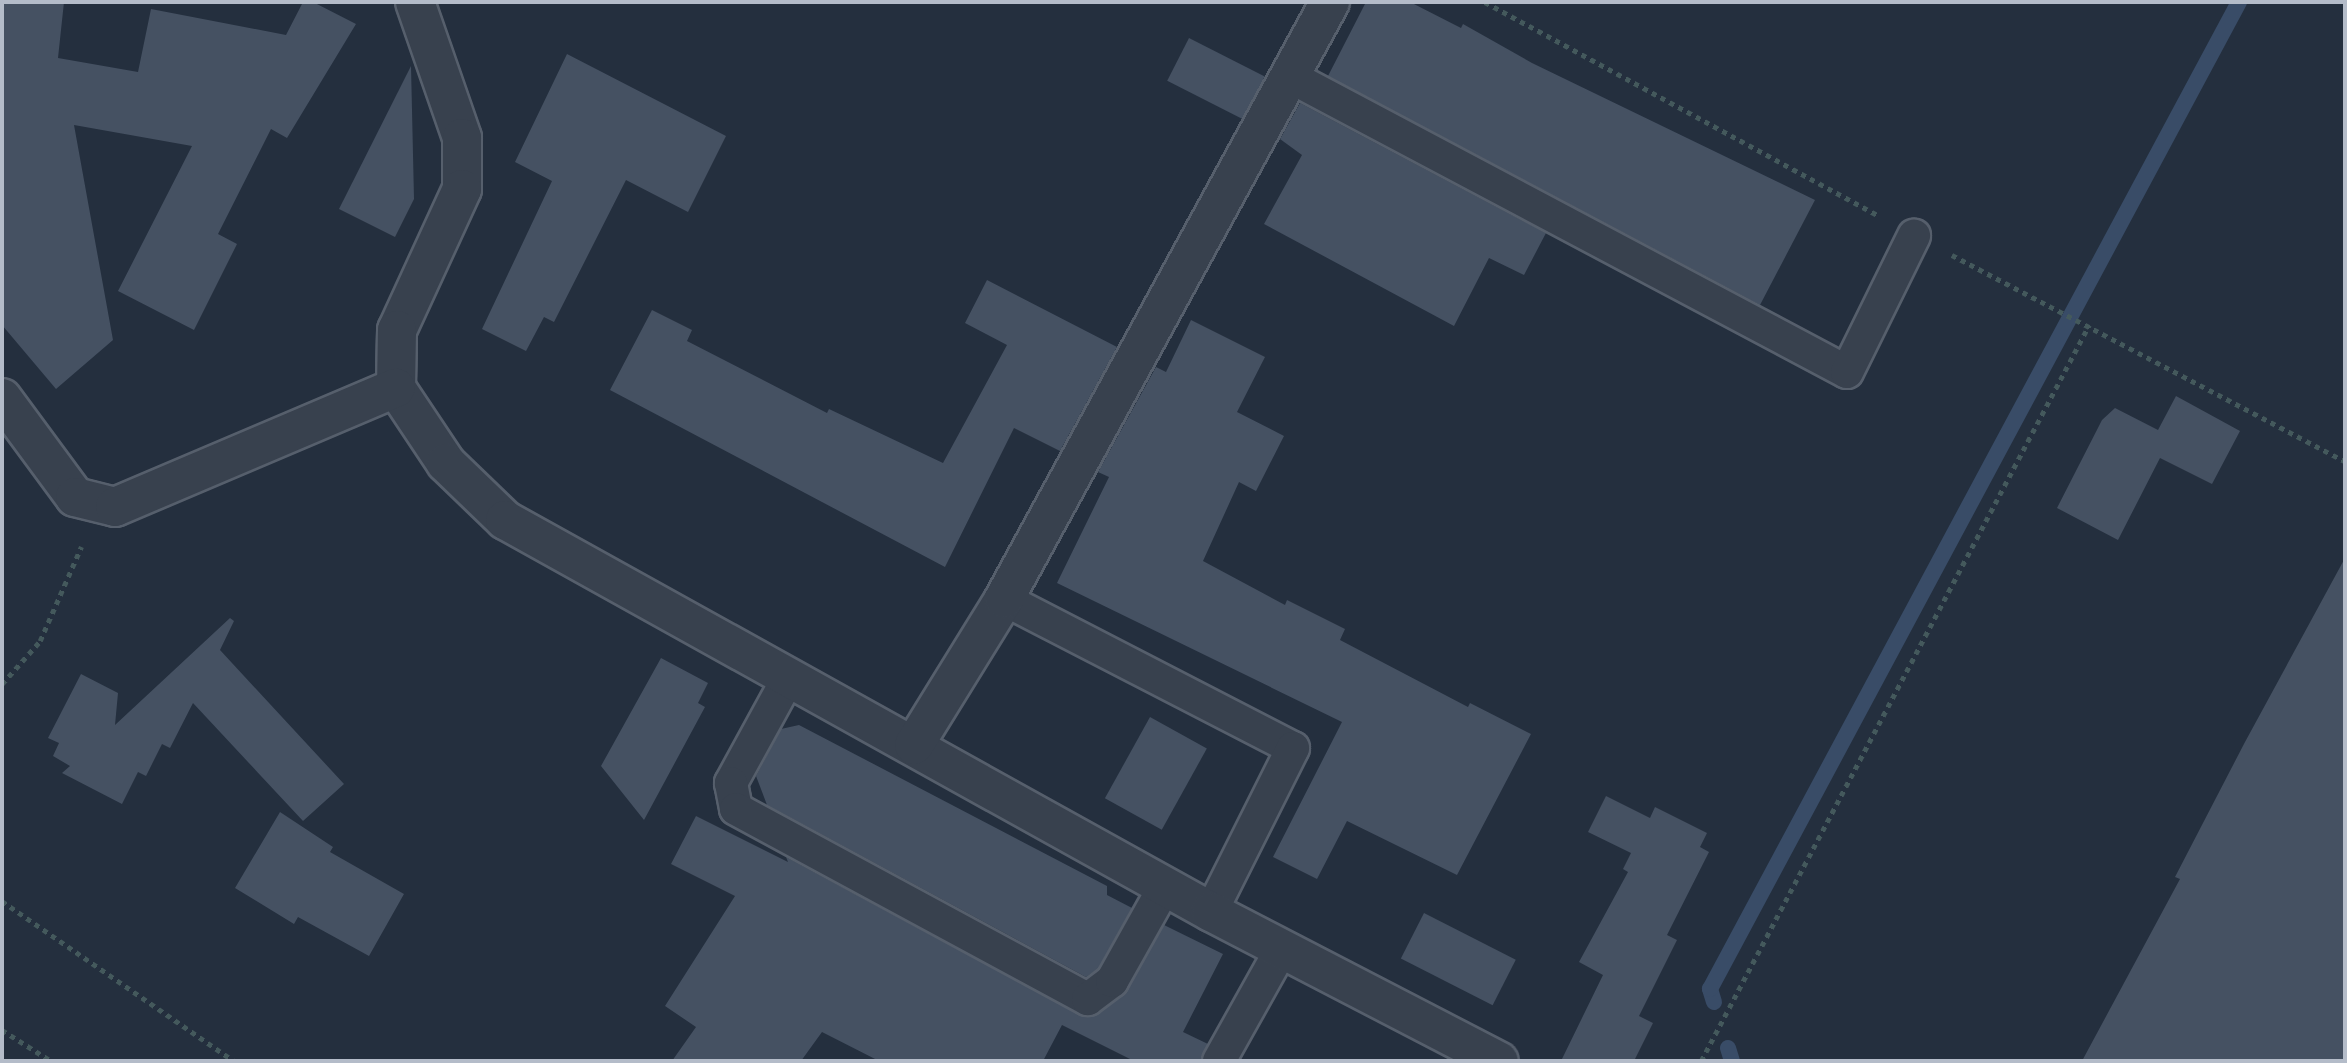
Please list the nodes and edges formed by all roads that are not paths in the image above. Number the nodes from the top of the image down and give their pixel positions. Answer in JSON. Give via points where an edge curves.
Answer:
{"nodes":[{"id":1,"x":415,"y":2,"type":"edge"},
{"id":2,"x":1330,"y":2,"type":"edge"},
{"id":3,"x":1291,"y":77,"type":"junction"},
{"id":4,"x":1914,"y":236,"type":"dead end"},
{"id":5,"x":396,"y":388,"type":"junction"},
{"id":6,"x":2,"y":398,"type":"edge"},
{"id":7,"x":1004,"y":599,"type":"junction"},
{"id":8,"x":789,"y":677,"type":"junction"},
{"id":9,"x":914,"y":745,"type":"junction"},
{"id":10,"x":1165,"y":886,"type":"junction"},
{"id":11,"x":1211,"y":912,"type":"junction"},
{"id":12,"x":1281,"y":950,"type":"junction"},
{"id":13,"x":1219,"y":1061,"type":"edge"},
{"id":14,"x":1499,"y":1061,"type":"edge"}],
"edges":[{"from":1,"to":5,"type":"street","via":[[462,138],[462,189],[397,330]]},
{"from":2,"to":3,"type":"street"},
{"from":3,"to":4,"type":"lane","via":[[1847,372]]},
{"from":3,"to":7,"type":"street"},
{"from":5,"to":6,"type":"street","via":[[115,507],[75,497]]},
{"from":5,"to":8,"type":"street","via":[[446,463],[505,520]]},
{"from":7,"to":9,"type":"street"},
{"from":7,"to":11,"type":"lane","via":[[1293,748]]},
{"from":8,"to":9,"type":"street"},
{"from":8,"to":10,"type":"lane","via":[[731,783],[736,809],[1088,999],[1112,981]]},
{"from":9,"to":10,"type":"street"},
{"from":10,"to":11,"type":"street"},
{"from":11,"to":12,"type":"street"},
{"from":12,"to":13,"type":"lane"},
{"from":12,"to":14,"type":"street"}]}
